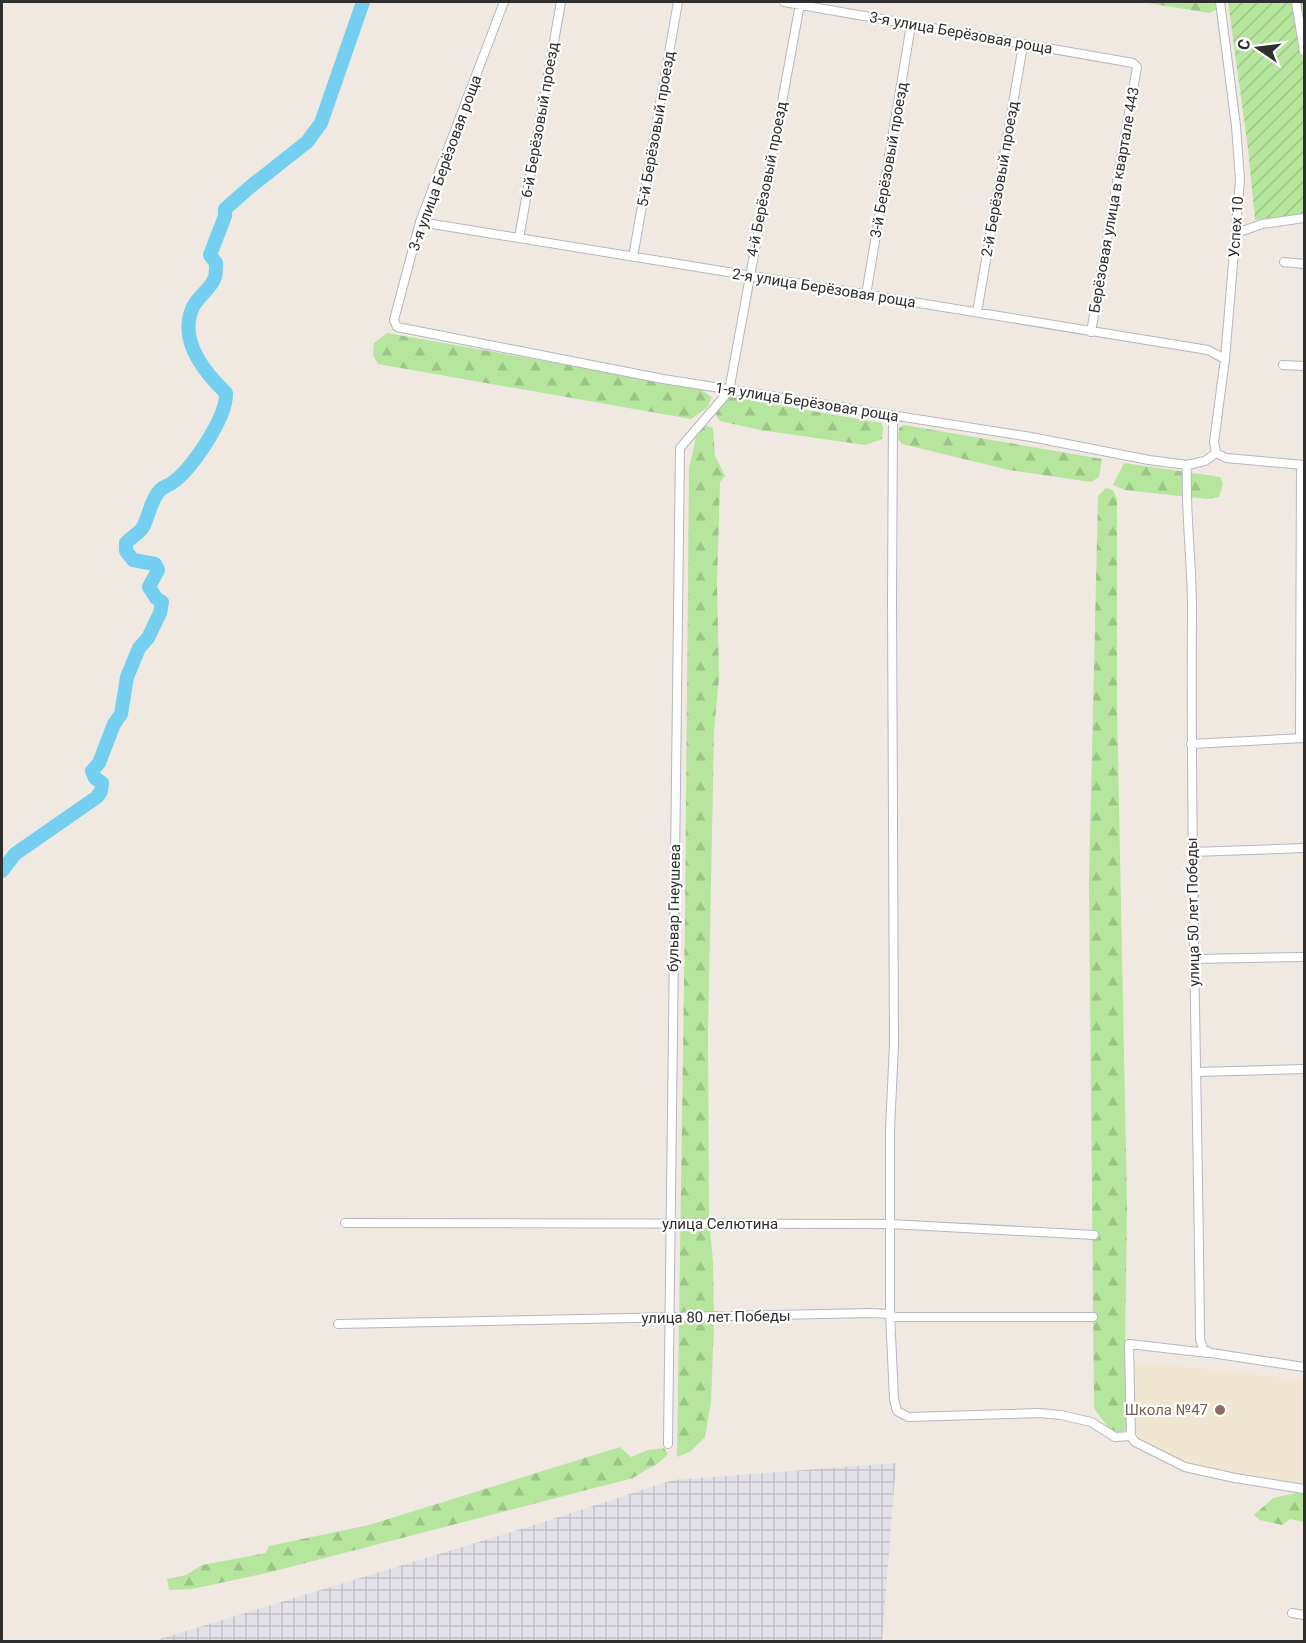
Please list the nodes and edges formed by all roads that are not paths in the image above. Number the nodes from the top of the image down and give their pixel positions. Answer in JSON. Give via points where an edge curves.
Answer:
{"nodes":[{"id":1,"x":504,"y":2,"type":"edge"},
{"id":2,"x":561,"y":2,"type":"edge"},
{"id":3,"x":678,"y":2,"type":"edge"},
{"id":4,"x":784,"y":2,"type":"edge"},
{"id":5,"x":1220,"y":2,"type":"edge"},
{"id":6,"x":1296,"y":2,"type":"edge"},
{"id":7,"x":800,"y":4,"type":"junction"},
{"id":8,"x":911,"y":25,"type":"junction"},
{"id":9,"x":1023,"y":45,"type":"junction"},
{"id":10,"x":1305,"y":51,"type":"edge"},
{"id":11,"x":1137,"y":67,"type":"joint"},
{"id":12,"x":1305,"y":218,"type":"edge"},
{"id":13,"x":420,"y":222,"type":"junction"},
{"id":14,"x":1237,"y":233,"type":"junction"},
{"id":15,"x":519,"y":238,"type":"junction"},
{"id":16,"x":633,"y":257,"type":"junction"},
{"id":17,"x":1284,"y":262,"type":"dead end"},
{"id":18,"x":1305,"y":264,"type":"edge"},
{"id":19,"x":749,"y":275,"type":"junction"},
{"id":20,"x":866,"y":295,"type":"junction"},
{"id":21,"x":977,"y":312,"type":"junction"},
{"id":22,"x":397,"y":327,"type":"joint"},
{"id":23,"x":1091,"y":332,"type":"junction"},
{"id":24,"x":1225,"y":359,"type":"junction"},
{"id":25,"x":1283,"y":365,"type":"dead end"},
{"id":26,"x":1305,"y":366,"type":"edge"},
{"id":27,"x":729,"y":390,"type":"junction"},
{"id":28,"x":893,"y":415,"type":"junction"},
{"id":29,"x":1216,"y":453,"type":"junction"},
{"id":30,"x":1188,"y":465,"type":"junction"},
{"id":31,"x":1303,"y":465,"type":"edge"},
{"id":32,"x":1302,"y":614,"type":"edge"},
{"id":33,"x":1302,"y":738,"type":"edge"},
{"id":34,"x":1191,"y":744,"type":"junction"},
{"id":35,"x":1305,"y":848,"type":"edge"},
{"id":36,"x":1192,"y":852,"type":"junction"},
{"id":37,"x":1305,"y":957,"type":"edge"},
{"id":38,"x":1194,"y":959,"type":"junction"},
{"id":39,"x":1305,"y":1069,"type":"edge"},
{"id":40,"x":1196,"y":1072,"type":"junction"},
{"id":41,"x":345,"y":1223,"type":"dead end"},
{"id":42,"x":670,"y":1224,"type":"junction"},
{"id":43,"x":891,"y":1224,"type":"junction"},
{"id":44,"x":1094,"y":1234,"type":"dead end"},
{"id":45,"x":890,"y":1314,"type":"junction"},
{"id":46,"x":669,"y":1317,"type":"junction"},
{"id":47,"x":1093,"y":1317,"type":"dead end"},
{"id":48,"x":338,"y":1324,"type":"dead end"},
{"id":49,"x":1211,"y":1353,"type":"junction"},
{"id":50,"x":1305,"y":1367,"type":"edge"},
{"id":51,"x":1131,"y":1437,"type":"junction"},
{"id":52,"x":668,"y":1444,"type":"dead end"},
{"id":53,"x":1305,"y":1489,"type":"edge"},
{"id":54,"x":1292,"y":1613,"type":"dead end"},
{"id":55,"x":1305,"y":1615,"type":"edge"}],
"edges":[{"from":1,"to":13,"type":"street","name":"3-я улица Берёзовая роща"},
{"from":2,"to":15,"type":"street","name":"6-й Берёзовый проезд"},
{"from":3,"to":16,"type":"street","name":"5-й Берёзовый проезд"},
{"from":4,"to":7,"type":"street","name":"3-я улица Берёзовая роща"},
{"from":5,"to":14,"type":"street","name":"Успех 10","via":[[1240,180]]},
{"from":6,"to":10,"type":"street"},
{"from":7,"to":8,"type":"street","name":"3-я улица Берёзовая роща"},
{"from":7,"to":19,"type":"street","name":"4-й Берёзовый проезд"},
{"from":8,"to":9,"type":"street","name":"3-я улица Берёзовая роща"},
{"from":8,"to":20,"type":"street","name":"3-й Берёзовый проезд"},
{"from":9,"to":11,"type":"street","name":"3-я улица Берёзовая роща","via":[[1133,63]]},
{"from":9,"to":21,"type":"street","name":"2-й Берёзовый проезд"},
{"from":11,"to":23,"type":"street","name":"Берёзовая улица в квартале 443"},
{"from":12,"to":14,"type":"street","via":[[1262,224]]},
{"from":13,"to":15,"type":"street","name":"2-я улица Берёзовая роща"},
{"from":13,"to":22,"type":"street","name":"3-я улица Берёзовая роща","via":[[394,321]]},
{"from":14,"to":24,"type":"street","name":"Успех 10"},
{"from":15,"to":16,"type":"street","name":"2-я улица Берёзовая роща"},
{"from":16,"to":19,"type":"street","name":"2-я улица Берёзовая роща"},
{"from":17,"to":18,"type":"street"},
{"from":19,"to":20,"type":"street","name":"2-я улица Берёзовая роща"},
{"from":19,"to":27,"type":"street","name":"4-й Берёзовый проезд"},
{"from":20,"to":21,"type":"street","name":"2-я улица Берёзовая роща"},
{"from":21,"to":23,"type":"street","name":"2-я улица Берёзовая роща"},
{"from":22,"to":27,"type":"street","name":"1-я улица Берёзовая роща"},
{"from":23,"to":24,"type":"street","name":"2-я улица Берёзовая роща","via":[[1208,350]]},
{"from":24,"to":29,"type":"street","name":"Успех 10","via":[[1214,442]]},
{"from":25,"to":26,"type":"street"},
{"from":27,"to":28,"type":"street","name":"1-я улица Берёзовая роща"},
{"from":27,"to":42,"type":"street","name":"бульвар Гнеушева","via":[[680,448]]},
{"from":28,"to":30,"type":"street","name":"1-я улица Берёзовая роща"},
{"from":28,"to":43,"type":"street"},
{"from":29,"to":30,"type":"street","via":[[1205,461]]},
{"from":29,"to":31,"type":"street","via":[[1226,458]]},
{"from":30,"to":34,"type":"street","name":"улица 50 лет Победы"},
{"from":31,"to":32,"type":"street"},
{"from":32,"to":33,"type":"street"},
{"from":33,"to":34,"type":"street"},
{"from":34,"to":36,"type":"street","name":"улица 50 лет Победы"},
{"from":35,"to":36,"type":"street"},
{"from":36,"to":38,"type":"street","name":"улица 50 лет Победы"},
{"from":37,"to":38,"type":"street"},
{"from":38,"to":40,"type":"street","name":"улица 50 лет Победы"},
{"from":39,"to":40,"type":"street"},
{"from":40,"to":49,"type":"street","name":"улица 50 лет Победы","via":[[1200,1340],[1203,1349]]},
{"from":41,"to":42,"type":"street","name":"улица Селютина"},
{"from":42,"to":43,"type":"street","name":"улица Селютина"},
{"from":42,"to":46,"type":"street","name":"бульвар Гнеушева"},
{"from":43,"to":44,"type":"street","name":"улица Селютина"},
{"from":43,"to":45,"type":"street"},
{"from":45,"to":46,"type":"street","name":"улица 80 лет Победы"},
{"from":45,"to":47,"type":"street","name":"улица 80 лет Победы"},
{"from":45,"to":51,"type":"street","via":[[894,1399],[901,1415],[1061,1415],[1091,1422],[1115,1437]]},
{"from":46,"to":48,"type":"street","name":"улица 80 лет Победы"},
{"from":46,"to":52,"type":"street","name":"бульвар Гнеушева"},
{"from":49,"to":50,"type":"street"},
{"from":49,"to":51,"type":"street","via":[[1130,1344]]},
{"from":51,"to":53,"type":"street","via":[[1185,1467]]},
{"from":54,"to":55,"type":"street"}]}
